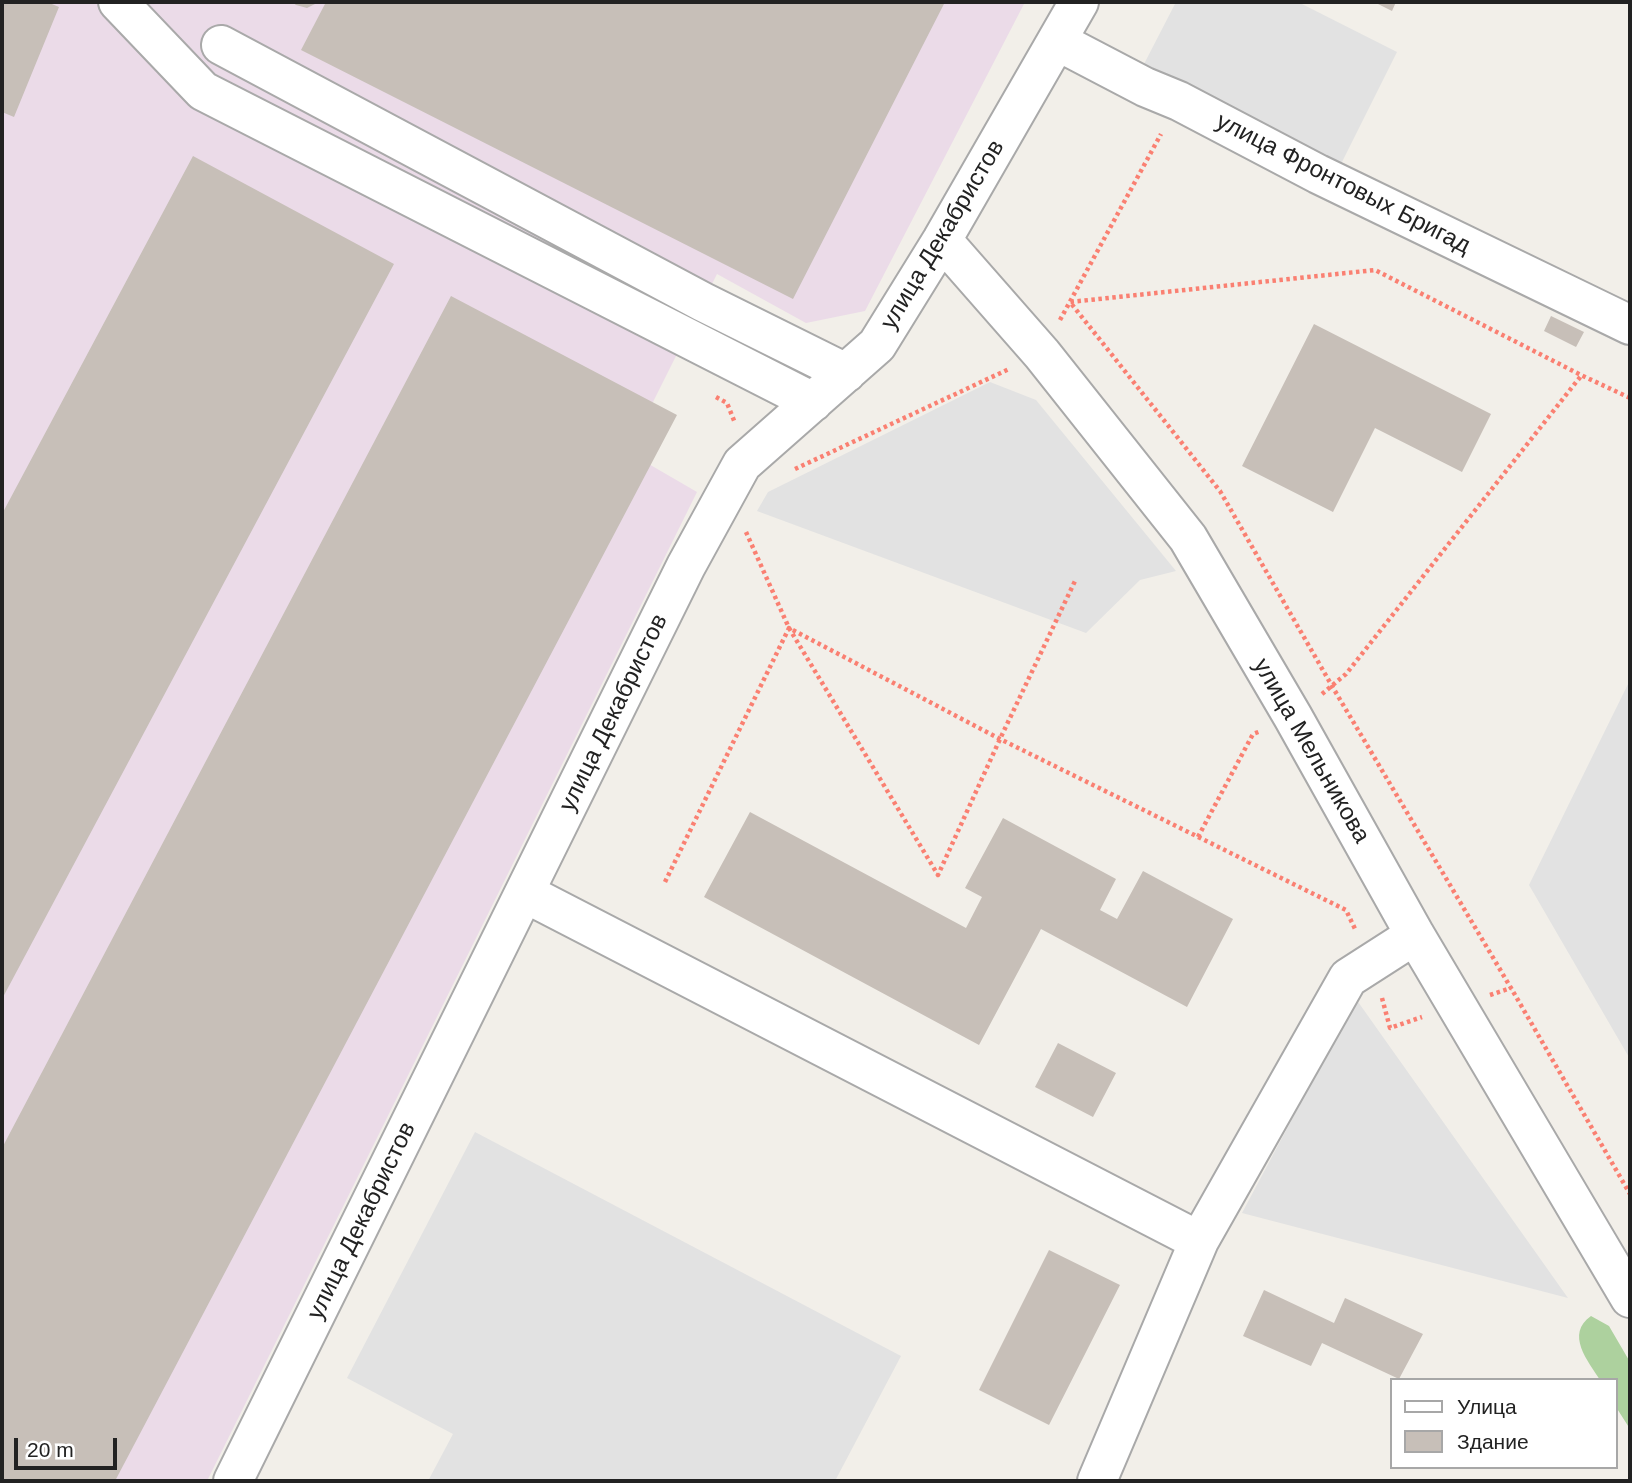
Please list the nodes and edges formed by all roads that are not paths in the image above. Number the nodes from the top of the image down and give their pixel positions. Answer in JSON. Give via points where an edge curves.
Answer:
{"nodes":[{"id":1,"x":118,"y":2,"type":"edge"},
{"id":2,"x":1079,"y":2,"type":"edge"},
{"id":3,"x":1057,"y":41,"type":"junction"},
{"id":4,"x":221,"y":45,"type":"dead end"},
{"id":5,"x":942,"y":240,"type":"junction"},
{"id":6,"x":1630,"y":325,"type":"edge"},
{"id":7,"x":846,"y":373,"type":"junction"},
{"id":8,"x":813,"y":402,"type":"junction"},
{"id":9,"x":525,"y":893,"type":"junction"},
{"id":10,"x":1415,"y":935,"type":"junction"},
{"id":11,"x":1199,"y":1241,"type":"junction"},
{"id":12,"x":1630,"y":1298,"type":"edge"},
{"id":13,"x":233,"y":1481,"type":"edge"},
{"id":14,"x":1097,"y":1481,"type":"edge"}],
"edges":[{"from":1,"to":8,"type":"street","via":[[203,91]]},
{"from":2,"to":3,"type":"street","name":"улица Декабристов"},
{"from":3,"to":5,"type":"street","name":"улица Декабристов"},
{"from":3,"to":6,"type":"street","name":"улица Фронтовых Бригад"},
{"from":4,"to":7,"type":"street","via":[[703,302]]},
{"from":5,"to":7,"type":"street","name":"улица Декабристов","via":[[877,345]]},
{"from":5,"to":10,"type":"street","name":"улица Мельникова","via":[[1042,354],[1188,538]]},
{"from":7,"to":8,"type":"street","name":"улица Декабристов"},
{"from":8,"to":9,"type":"street","name":"улица Декабристов","via":[[742,464],[686,566]]},
{"from":9,"to":11,"type":"street"},
{"from":9,"to":13,"type":"street","name":"улица Декабристов"},
{"from":10,"to":11,"type":"street","via":[[1348,978]]},
{"from":10,"to":12,"type":"street","name":"улица Мельникова"},
{"from":11,"to":14,"type":"street"}]}
